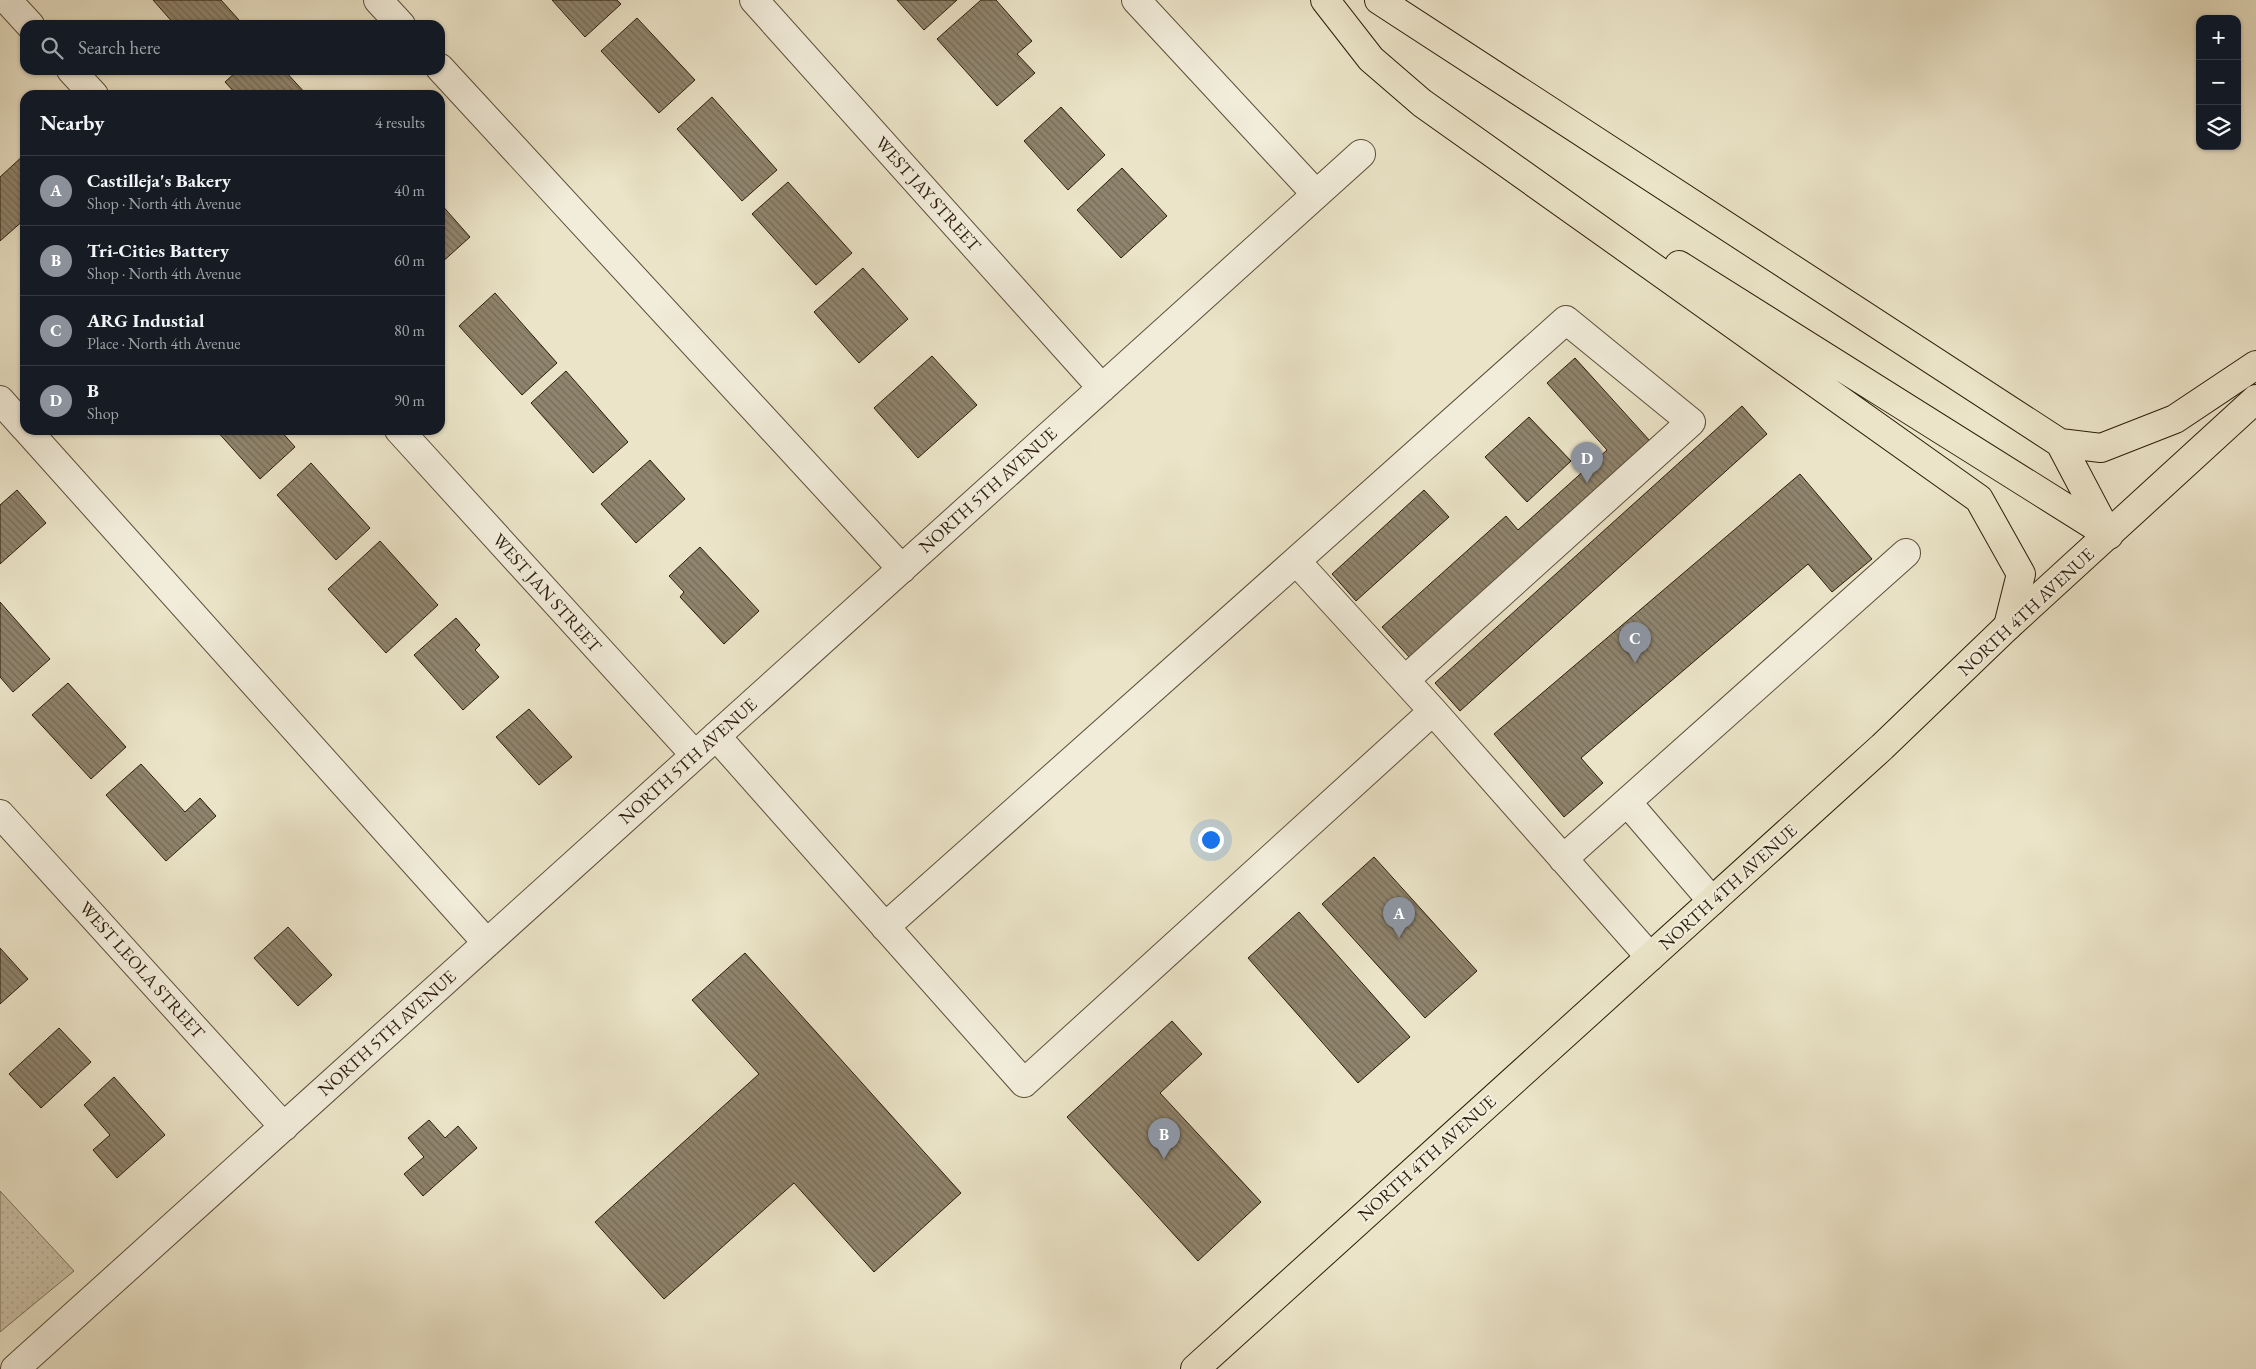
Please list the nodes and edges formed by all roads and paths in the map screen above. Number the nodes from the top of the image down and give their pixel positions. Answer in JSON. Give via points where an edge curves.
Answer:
{"nodes":[{"id":1,"x":7,"y":0,"type":"edge"},
{"id":2,"x":378,"y":0,"type":"edge"},
{"id":3,"x":754,"y":0,"type":"edge"},
{"id":4,"x":1136,"y":0,"type":"edge"},
{"id":5,"x":1326,"y":0,"type":"edge"},
{"id":6,"x":1379,"y":0,"type":"edge"},
{"id":7,"x":25,"y":20,"type":"edge"},
{"id":8,"x":396,"y":20,"type":"edge"},
{"id":9,"x":445,"y":73,"type":"edge"},
{"id":10,"x":76,"y":75,"type":"edge"},
{"id":11,"x":89,"y":90,"type":"edge"},
{"id":12,"x":1422,"y":103,"type":"junction"},
{"id":13,"x":1361,"y":154,"type":"dead end"},
{"id":14,"x":1316,"y":194,"type":"junction"},
{"id":15,"x":2256,"y":365,"type":"edge"},
{"id":16,"x":1102,"y":388,"type":"junction"},
{"id":17,"x":2256,"y":399,"type":"edge"},
{"id":18,"x":0,"y":400,"type":"edge"},
{"id":19,"x":20,"y":422,"type":"edge"},
{"id":20,"x":31,"y":435,"type":"edge"},
{"id":21,"x":404,"y":435,"type":"edge"},
{"id":22,"x":2060,"y":443,"type":"junction"},
{"id":23,"x":2109,"y":535,"type":"junction"},
{"id":24,"x":1906,"y":553,"type":"dead end"},
{"id":25,"x":1296,"y":561,"type":"junction"},
{"id":26,"x":902,"y":569,"type":"junction"},
{"id":27,"x":2008,"y":626,"type":"junction"},
{"id":28,"x":1405,"y":680,"type":"junction"},
{"id":29,"x":1433,"y":711,"type":"junction"},
{"id":30,"x":716,"y":736,"type":"junction"},
{"id":31,"x":695,"y":755,"type":"junction"},
{"id":32,"x":1627,"y":802,"type":"junction"},
{"id":33,"x":0,"y":814,"type":"edge"},
{"id":34,"x":1563,"y":859,"type":"junction"},
{"id":35,"x":1712,"y":901,"type":"junction"},
{"id":36,"x":885,"y":927,"type":"junction"},
{"id":37,"x":487,"y":943,"type":"junction"},
{"id":38,"x":1650,"y":957,"type":"junction"},
{"id":39,"x":284,"y":1126,"type":"junction"},
{"id":40,"x":1207,"y":1365,"type":"edge"},
{"id":41,"x":15,"y":1369,"type":"edge"}],
"edges":[{"from":1,"to":7,"type":"street"},
{"from":2,"to":8,"type":"street"},
{"from":3,"to":16,"type":"street","name":"WEST JAY STREET"},
{"from":4,"to":14,"type":"street"},
{"from":5,"to":12,"type":"main road","via":[[1371,58]]},
{"from":6,"to":22,"type":"main road"},
{"from":9,"to":26,"type":"street"},
{"from":10,"to":11,"type":"street"},
{"from":12,"to":23,"type":"main road"},
{"from":12,"to":27,"type":"main road","via":[[1979,499],[2021,574]]},
{"from":13,"to":14,"type":"street","name":"NORTH 5TH AVENUE"},
{"from":14,"to":16,"type":"street","name":"NORTH 5TH AVENUE"},
{"from":15,"to":22,"type":"main road","via":[[2175,419],[2101,448]]},
{"from":16,"to":26,"type":"street","name":"NORTH 5TH AVENUE"},
{"from":17,"to":23,"type":"main road","name":"NORTH 4TH AVENUE"},
{"from":18,"to":19,"type":"street"},
{"from":20,"to":37,"type":"street"},
{"from":21,"to":31,"type":"street","name":"WEST JAN STREET"},
{"from":22,"to":23,"type":"main road"},
{"from":23,"to":27,"type":"main road","name":"NORTH 4TH AVENUE"},
{"from":24,"to":32,"type":"street"},
{"from":25,"to":28,"type":"street"},
{"from":25,"to":28,"type":"street","via":[[1566,320],[1691,422]]},
{"from":25,"to":36,"type":"street"},
{"from":26,"to":30,"type":"street","name":"NORTH 5TH AVENUE"},
{"from":27,"to":35,"type":"main road","name":"NORTH 4TH AVENUE","via":[[1882,747]]},
{"from":28,"to":29,"type":"street"},
{"from":29,"to":34,"type":"street"},
{"from":29,"to":36,"type":"street","via":[[1024,1083]]},
{"from":30,"to":31,"type":"street","name":"NORTH 5TH AVENUE"},
{"from":30,"to":36,"type":"street"},
{"from":31,"to":37,"type":"street","name":"NORTH 5TH AVENUE"},
{"from":32,"to":34,"type":"street"},
{"from":32,"to":35,"type":"street"},
{"from":33,"to":39,"type":"street","name":"WEST LEOLA STREET"},
{"from":34,"to":38,"type":"street"},
{"from":35,"to":38,"type":"main road","name":"NORTH 4TH AVENUE"},
{"from":37,"to":39,"type":"street","name":"NORTH 5TH AVENUE"},
{"from":38,"to":40,"type":"main road","name":"NORTH 4TH AVENUE"},
{"from":39,"to":41,"type":"street","name":"NORTH 5TH AVENUE"}]}
